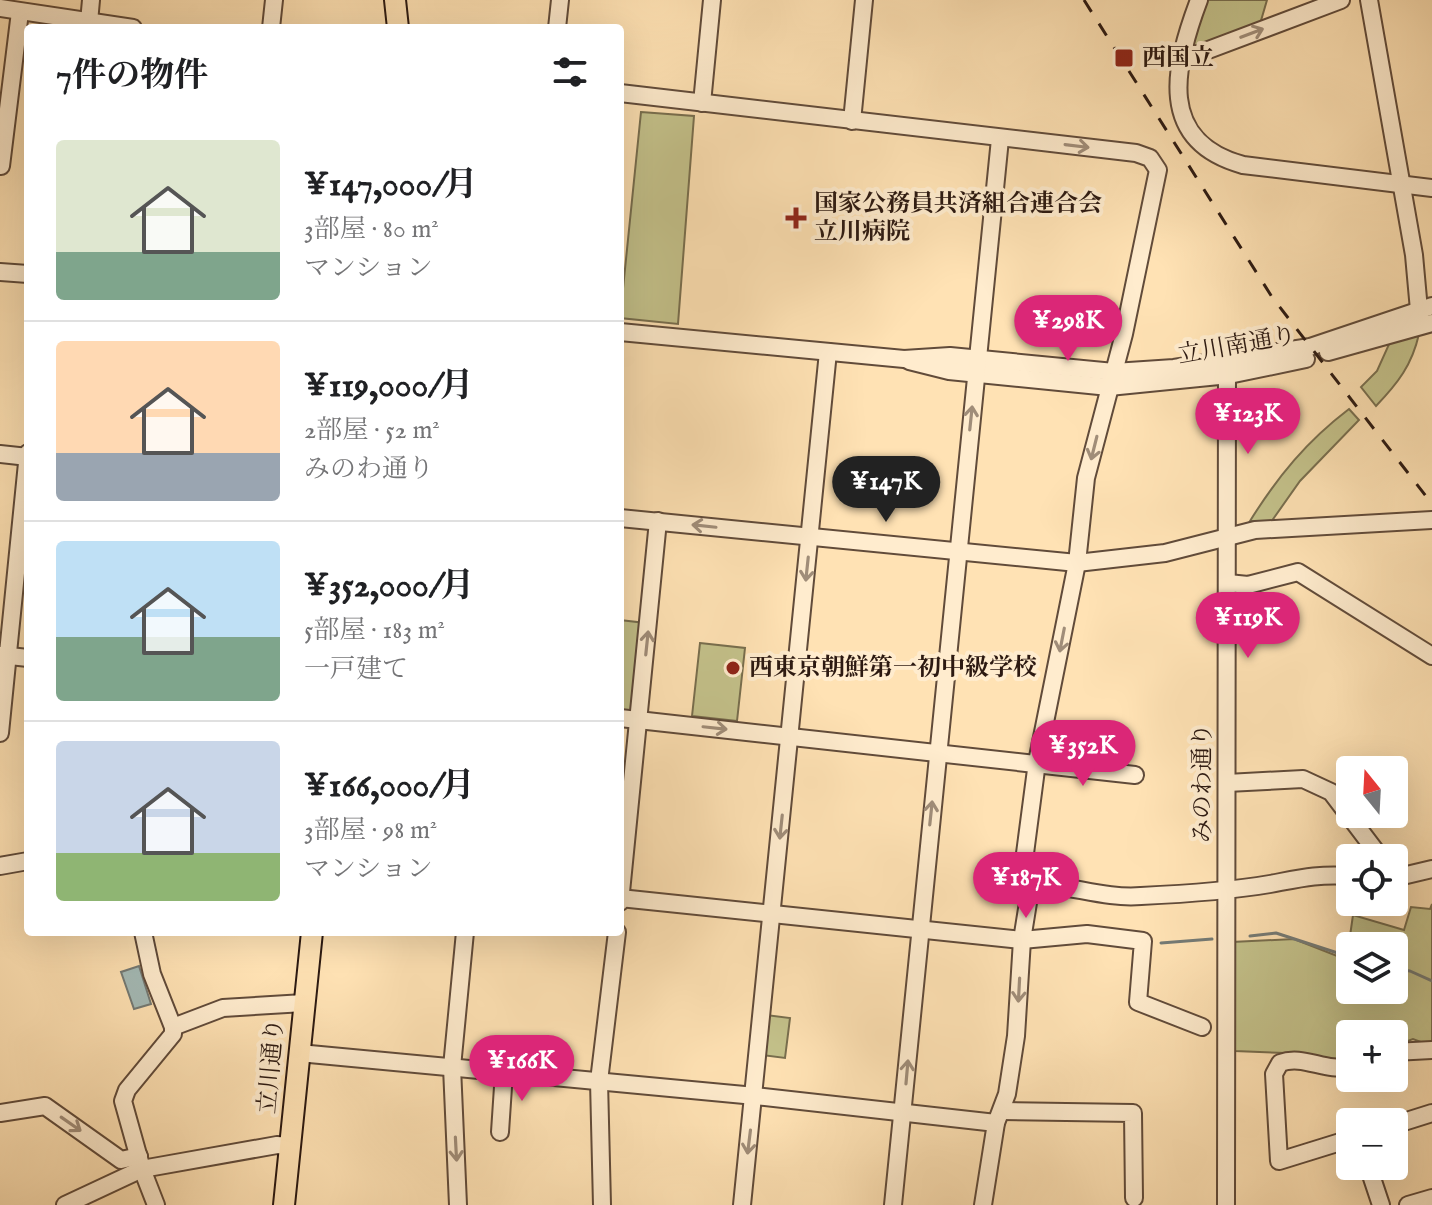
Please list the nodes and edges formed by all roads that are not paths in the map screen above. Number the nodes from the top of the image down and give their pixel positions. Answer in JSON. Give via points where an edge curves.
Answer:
{"nodes":[{"id":1,"x":91,"y":0,"type":"edge"},
{"id":2,"x":274,"y":0,"type":"edge"},
{"id":3,"x":395,"y":0,"type":"edge"},
{"id":4,"x":560,"y":0,"type":"edge"},
{"id":5,"x":712,"y":0,"type":"edge"},
{"id":6,"x":864,"y":0,"type":"edge"},
{"id":7,"x":1199,"y":0,"type":"edge"},
{"id":8,"x":1341,"y":0,"type":"edge"},
{"id":9,"x":1369,"y":0,"type":"edge"},
{"id":10,"x":0,"y":8,"type":"edge"},
{"id":11,"x":20,"y":12,"type":"junction"},
{"id":12,"x":83,"y":23,"type":"edge"},
{"id":13,"x":271,"y":24,"type":"edge"},
{"id":14,"x":398,"y":24,"type":"edge"},
{"id":15,"x":557,"y":24,"type":"edge"},
{"id":16,"x":1179,"y":61,"type":"junction"},
{"id":17,"x":624,"y":93,"type":"edge"},
{"id":18,"x":702,"y":103,"type":"junction"},
{"id":19,"x":852,"y":121,"type":"junction"},
{"id":20,"x":1000,"y":139,"type":"junction"},
{"id":21,"x":1,"y":166,"type":"edge"},
{"id":22,"x":1402,"y":184,"type":"junction"},
{"id":23,"x":1432,"y":188,"type":"edge"},
{"id":24,"x":0,"y":272,"type":"edge"},
{"id":25,"x":24,"y":274,"type":"edge"},
{"id":26,"x":1426,"y":316,"type":"edge"},
{"id":27,"x":624,"y":332,"type":"edge"},
{"id":28,"x":828,"y":352,"type":"junction"},
{"id":29,"x":977,"y":366,"type":"junction"},
{"id":30,"x":1228,"y":368,"type":"junction"},
{"id":31,"x":1112,"y":380,"type":"junction"},
{"id":32,"x":0,"y":454,"type":"edge"},
{"id":33,"x":24,"y":455,"type":"edge"},
{"id":34,"x":24,"y":488,"type":"edge"},
{"id":35,"x":624,"y":518,"type":"edge"},
{"id":36,"x":1432,"y":520,"type":"edge"},
{"id":37,"x":658,"y":521,"type":"junction"},
{"id":38,"x":810,"y":536,"type":"junction"},
{"id":39,"x":1228,"y":537,"type":"junction"},
{"id":40,"x":958,"y":551,"type":"junction"},
{"id":41,"x":1077,"y":563,"type":"junction"},
{"id":42,"x":1228,"y":583,"type":"junction"},
{"id":43,"x":4,"y":656,"type":"edge"},
{"id":44,"x":1432,"y":656,"type":"edge"},
{"id":45,"x":24,"y":658,"type":"edge"},
{"id":46,"x":624,"y":718,"type":"edge"},
{"id":47,"x":639,"y":720,"type":"junction"},
{"id":48,"x":0,"y":733,"type":"edge"},
{"id":49,"x":790,"y":735,"type":"junction"},
{"id":50,"x":938,"y":751,"type":"junction"},
{"id":51,"x":1037,"y":762,"type":"junction"},
{"id":52,"x":1135,"y":775,"type":"dead end"},
{"id":53,"x":1227,"y":783,"type":"junction"},
{"id":54,"x":1370,"y":844,"type":"edge"},
{"id":55,"x":24,"y":862,"type":"edge"},
{"id":56,"x":624,"y":862,"type":"edge"},
{"id":57,"x":0,"y":866,"type":"edge"},
{"id":58,"x":1432,"y":869,"type":"edge"},
{"id":59,"x":1336,"y":875,"type":"edge"},
{"id":60,"x":1408,"y":875,"type":"edge"},
{"id":61,"x":1031,"y":884,"type":"junction"},
{"id":62,"x":1227,"y":888,"type":"junction"},
{"id":63,"x":624,"y":900,"type":"edge"},
{"id":64,"x":772,"y":914,"type":"junction"},
{"id":65,"x":920,"y":930,"type":"junction"},
{"id":66,"x":144,"y":936,"type":"edge"},
{"id":67,"x":312,"y":936,"type":"edge"},
{"id":68,"x":465,"y":936,"type":"edge"},
{"id":69,"x":617,"y":936,"type":"edge"},
{"id":70,"x":1022,"y":940,"type":"junction"},
{"id":71,"x":304,"y":1003,"type":"junction"},
{"id":72,"x":173,"y":1027,"type":"junction"},
{"id":73,"x":1202,"y":1027,"type":"dead end"},
{"id":74,"x":1432,"y":1050,"type":"edge"},
{"id":75,"x":1408,"y":1051,"type":"edge"},
{"id":76,"x":299,"y":1053,"type":"junction"},
{"id":77,"x":452,"y":1067,"type":"junction"},
{"id":78,"x":1336,"y":1069,"type":"edge"},
{"id":79,"x":504,"y":1072,"type":"junction"},
{"id":80,"x":599,"y":1081,"type":"junction"},
{"id":81,"x":755,"y":1096,"type":"junction"},
{"id":82,"x":903,"y":1111,"type":"junction"},
{"id":83,"x":0,"y":1113,"type":"edge"},
{"id":84,"x":1432,"y":1113,"type":"edge"},
{"id":85,"x":999,"y":1117,"type":"junction"},
{"id":86,"x":1408,"y":1121,"type":"edge"},
{"id":87,"x":500,"y":1132,"type":"dead end"},
{"id":88,"x":1336,"y":1143,"type":"edge"},
{"id":89,"x":291,"y":1146,"type":"junction"},
{"id":90,"x":140,"y":1163,"type":"junction"},
{"id":91,"x":1373,"y":1180,"type":"edge"},
{"id":92,"x":1134,"y":1198,"type":"dead end"},
{"id":93,"x":1432,"y":1198,"type":"edge"},
{"id":94,"x":65,"y":1205,"type":"edge"},
{"id":95,"x":156,"y":1205,"type":"edge"},
{"id":96,"x":284,"y":1205,"type":"edge"},
{"id":97,"x":458,"y":1205,"type":"edge"},
{"id":98,"x":602,"y":1205,"type":"edge"},
{"id":99,"x":742,"y":1205,"type":"edge"},
{"id":100,"x":893,"y":1205,"type":"edge"},
{"id":101,"x":983,"y":1205,"type":"edge"},
{"id":102,"x":1226,"y":1205,"type":"edge"},
{"id":103,"x":1381,"y":1205,"type":"edge"},
{"id":104,"x":1408,"y":1205,"type":"edge"}],
"edges":[{"from":1,"to":12,"type":"street"},
{"from":2,"to":13,"type":"street"},
{"from":3,"to":14,"type":"main road"},
{"from":4,"to":15,"type":"street"},
{"from":5,"to":18,"type":"street"},
{"from":6,"to":19,"type":"street"},
{"from":7,"to":16,"type":"street"},
{"from":16,"to":8,"type":"street","one_way":true},
{"from":9,"to":22,"type":"street"},
{"from":10,"to":11,"type":"street"},
{"from":11,"to":12,"type":"street"},
{"from":11,"to":21,"type":"street"},
{"from":16,"to":22,"type":"street","via":[[1178,97],[1193,134],[1218,158]]},
{"from":17,"to":18,"type":"street"},
{"from":18,"to":19,"type":"street"},
{"from":19,"to":20,"type":"street"},
{"from":20,"to":29,"type":"street"},
{"from":20,"to":31,"type":"street","one_way":true,"via":[[1136,153],[1156,162],[1159,180]]},
{"from":22,"to":23,"type":"street"},
{"from":22,"to":26,"type":"street"},
{"from":24,"to":25,"type":"street"},
{"from":26,"to":30,"type":"street","name":"立川南通り","via":[[1302,360]]},
{"from":27,"to":28,"type":"street","name":"立川南通り"},
{"from":28,"to":29,"type":"street","name":"立川南通り","via":[[904,359],[950,356]]},
{"from":28,"to":38,"type":"street"},
{"from":29,"to":31,"type":"street","name":"立川南通り"},
{"from":40,"to":29,"type":"street","one_way":true},
{"from":30,"to":31,"type":"street","name":"立川南通り"},
{"from":30,"to":39,"type":"street","name":"みのわ通り"},
{"from":31,"to":41,"type":"street","one_way":true,"via":[[1086,478]]},
{"from":32,"to":33,"type":"street"},
{"from":34,"to":43,"type":"street"},
{"from":35,"to":37,"type":"street"},
{"from":36,"to":39,"type":"street","via":[[1264,529]]},
{"from":38,"to":37,"type":"street","one_way":true},
{"from":47,"to":37,"type":"street","one_way":true},
{"from":38,"to":40,"type":"street"},
{"from":38,"to":49,"type":"street","one_way":true},
{"from":39,"to":41,"type":"street","via":[[1165,553]]},
{"from":39,"to":42,"type":"street","name":"みのわ通り"},
{"from":40,"to":41,"type":"street"},
{"from":40,"to":50,"type":"street"},
{"from":41,"to":51,"type":"street","one_way":true},
{"from":42,"to":44,"type":"street","via":[[1248,585],[1298,572]]},
{"from":42,"to":53,"type":"street","name":"みのわ通り"},
{"from":43,"to":45,"type":"street"},
{"from":43,"to":48,"type":"street"},
{"from":46,"to":47,"type":"street"},
{"from":47,"to":49,"type":"street","one_way":true},
{"from":47,"to":56,"type":"street"},
{"from":49,"to":50,"type":"street"},
{"from":49,"to":64,"type":"street","one_way":true},
{"from":50,"to":51,"type":"street"},
{"from":65,"to":50,"type":"street","one_way":true},
{"from":51,"to":52,"type":"street"},
{"from":51,"to":61,"type":"street","via":[[1024,861]]},
{"from":53,"to":54,"type":"street","via":[[1303,779],[1331,792]]},
{"from":53,"to":62,"type":"street","name":"みのわ通り"},
{"from":55,"to":57,"type":"street"},
{"from":58,"to":60,"type":"street"},
{"from":59,"to":62,"type":"street"},
{"from":61,"to":62,"type":"street","via":[[1060,884],[1122,897]]},
{"from":61,"to":70,"type":"street"},
{"from":62,"to":102,"type":"street","name":"みのわ通り"},
{"from":63,"to":64,"type":"street"},
{"from":64,"to":65,"type":"street"},
{"from":64,"to":81,"type":"street"},
{"from":65,"to":70,"type":"street"},
{"from":82,"to":65,"type":"street","one_way":true},
{"from":66,"to":72,"type":"street"},
{"from":67,"to":71,"type":"main road","name":"立川通り"},
{"from":68,"to":77,"type":"street"},
{"from":69,"to":80,"type":"street"},
{"from":70,"to":73,"type":"street","via":[[1087,934],[1143,941],[1138,1002]]},
{"from":70,"to":85,"type":"street","one_way":true,"via":[[1016,1036]]},
{"from":71,"to":72,"type":"street","via":[[223,1008]]},
{"from":71,"to":76,"type":"main road","name":"立川通り"},
{"from":72,"to":90,"type":"street","via":[[169,1042],[123,1101]]},
{"from":74,"to":75,"type":"street"},
{"from":76,"to":77,"type":"street"},
{"from":76,"to":89,"type":"main road","name":"立川通り"},
{"from":77,"to":79,"type":"street"},
{"from":77,"to":97,"type":"street","one_way":true},
{"from":78,"to":88,"type":"street","via":[[1292,1058],[1280,1063],[1274,1074],[1279,1161]]},
{"from":79,"to":80,"type":"street"},
{"from":79,"to":87,"type":"street"},
{"from":80,"to":81,"type":"street"},
{"from":80,"to":98,"type":"street"},
{"from":81,"to":82,"type":"street"},
{"from":81,"to":99,"type":"street","one_way":true},
{"from":82,"to":85,"type":"street"},
{"from":82,"to":100,"type":"street"},
{"from":83,"to":90,"type":"street","one_way":true,"via":[[45,1106],[121,1160]]},
{"from":84,"to":86,"type":"street"},
{"from":85,"to":92,"type":"street","via":[[1133,1113]]},
{"from":85,"to":101,"type":"street"},
{"from":89,"to":90,"type":"street"},
{"from":89,"to":96,"type":"main road","name":"立川通り"},
{"from":90,"to":94,"type":"street"},
{"from":90,"to":95,"type":"street"},
{"from":91,"to":103,"type":"street"},
{"from":93,"to":104,"type":"street"}]}
